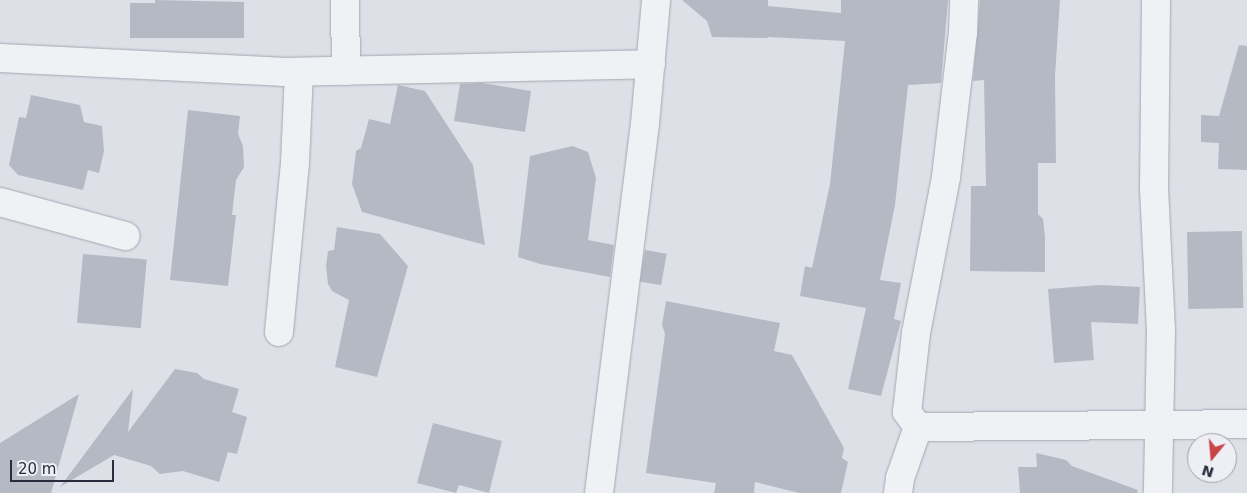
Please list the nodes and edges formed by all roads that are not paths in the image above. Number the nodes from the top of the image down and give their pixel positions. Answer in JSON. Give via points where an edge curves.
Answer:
{"nodes":[{"id":1,"x":345,"y":0,"type":"edge"},
{"id":2,"x":656,"y":0,"type":"edge"},
{"id":3,"x":964,"y":0,"type":"edge"},
{"id":4,"x":1156,"y":0,"type":"edge"},
{"id":5,"x":0,"y":58,"type":"edge"},
{"id":6,"x":651,"y":64,"type":"junction"},
{"id":7,"x":346,"y":71,"type":"junction"},
{"id":8,"x":299,"y":72,"type":"junction"},
{"id":9,"x":0,"y":202,"type":"edge"},
{"id":10,"x":125,"y":236,"type":"dead end"},
{"id":11,"x":279,"y":332,"type":"dead end"},
{"id":12,"x":1247,"y":424,"type":"edge"},
{"id":13,"x":1159,"y":425,"type":"junction"},
{"id":14,"x":918,"y":427,"type":"junction"},
{"id":15,"x":599,"y":493,"type":"edge"},
{"id":16,"x":898,"y":493,"type":"edge"},
{"id":17,"x":1158,"y":493,"type":"edge"}],
"edges":[{"from":1,"to":7,"type":"street"},
{"from":2,"to":6,"type":"street"},
{"from":3,"to":14,"type":"street","via":[[946,177],[916,333],[906,412]]},
{"from":4,"to":13,"type":"street","via":[[1154,188],[1161,330]]},
{"from":5,"to":8,"type":"street"},
{"from":6,"to":7,"type":"street"},
{"from":6,"to":15,"type":"street"},
{"from":7,"to":8,"type":"street"},
{"from":8,"to":11,"type":"street","via":[[295,164]]},
{"from":9,"to":10,"type":"street"},
{"from":12,"to":13,"type":"street"},
{"from":13,"to":14,"type":"street"},
{"from":13,"to":17,"type":"street"},
{"from":14,"to":16,"type":"street"}]}
